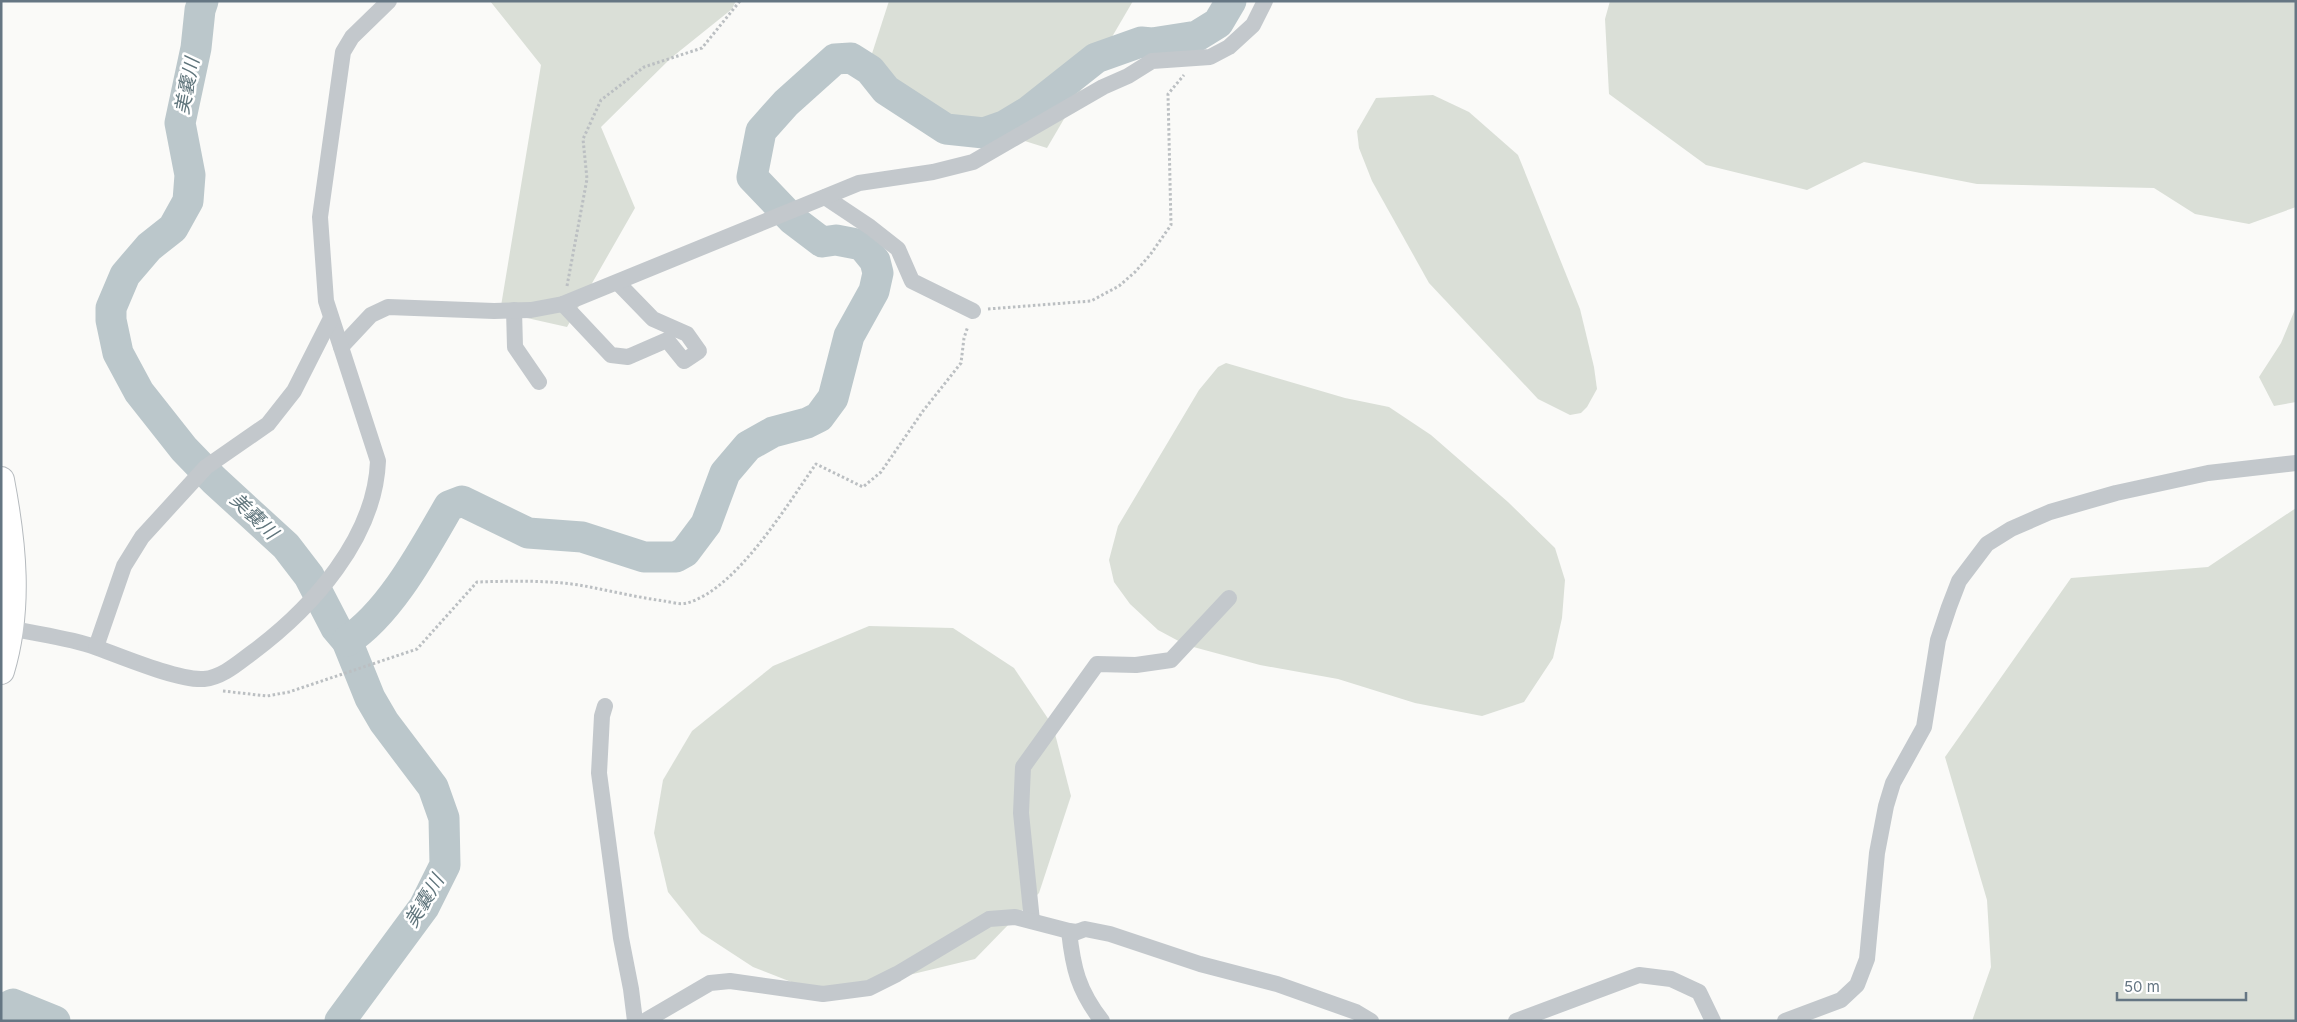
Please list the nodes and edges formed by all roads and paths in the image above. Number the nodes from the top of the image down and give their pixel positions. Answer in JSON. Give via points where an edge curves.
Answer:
{"nodes":[{"id":1,"x":389,"y":1,"type":"edge"},
{"id":2,"x":740,"y":1,"type":"edge"},
{"id":3,"x":1265,"y":1,"type":"edge"},
{"id":4,"x":1197,"y":59,"type":"junction"},
{"id":5,"x":825,"y":196,"type":"junction"},
{"id":6,"x":618,"y":283,"type":"junction"},
{"id":7,"x":564,"y":304,"type":"junction"},
{"id":8,"x":514,"y":310,"type":"junction"},
{"id":9,"x":973,"y":311,"type":"junction"},
{"id":10,"x":331,"y":318,"type":"junction"},
{"id":11,"x":341,"y":347,"type":"junction"},
{"id":12,"x":539,"y":382,"type":"dead end"},
{"id":13,"x":2296,"y":463,"type":"edge"},
{"id":14,"x":1,"y":480,"type":"edge"},
{"id":15,"x":1229,"y":598,"type":"dead end"},
{"id":16,"x":10,"y":628,"type":"junction"},
{"id":17,"x":96,"y":647,"type":"junction"},
{"id":18,"x":1,"y":671,"type":"edge"},
{"id":19,"x":220,"y":691,"type":"dead end"},
{"id":20,"x":605,"y":706,"type":"dead end"},
{"id":21,"x":1032,"y":921,"type":"junction"},
{"id":22,"x":1069,"y":931,"type":"junction"},
{"id":23,"x":635,"y":1021,"type":"edge"},
{"id":24,"x":645,"y":1021,"type":"edge"},
{"id":25,"x":1102,"y":1021,"type":"edge"},
{"id":26,"x":1371,"y":1021,"type":"edge"},
{"id":27,"x":1516,"y":1021,"type":"edge"},
{"id":28,"x":1713,"y":1021,"type":"edge"},
{"id":29,"x":1785,"y":1021,"type":"edge"}],
"edges":[{"from":1,"to":10,"type":"street","via":[[352,37],[343,52],[320,217],[326,301]]},
{"from":2,"to":7,"type":"path","via":[[702,48],[644,67],[601,100],[583,139],[587,179]]},
{"from":3,"to":4,"type":"street","via":[[1253,25],[1229,47],[1210,57]]},
{"from":4,"to":5,"type":"street","via":[[1152,61],[973,162],[934,172],[859,183]]},
{"from":4,"to":9,"type":"path","via":[[1168,94],[1171,225],[1135,272],[1119,286],[1092,301]]},
{"from":5,"to":6,"type":"street"},
{"from":5,"to":9,"type":"street","via":[[898,249],[912,281]]},
{"from":6,"to":7,"type":"street"},
{"from":6,"to":7,"type":"street","via":[[653,319],[688,334],[699,352],[684,361],[667,340],[628,356],[611,354]]},
{"from":7,"to":8,"type":"street"},
{"from":8,"to":11,"type":"street","via":[[388,306],[371,315]]},
{"from":8,"to":12,"type":"street","via":[[515,347]]},
{"from":9,"to":19,"type":"path","via":[[964,338],[961,364],[923,411],[881,472],[863,487],[816,464],[731,576],[708,593],[685,604],[578,585],[533,581],[476,582],[418,649],[267,696]]},
{"from":10,"to":11,"type":"street"},
{"from":10,"to":17,"type":"street","via":[[294,391],[268,424],[206,467],[142,537],[124,566]]},
{"from":11,"to":17,"type":"street","via":[[378,461],[377,479],[366,516],[333,574],[277,634],[222,675],[204,679],[182,676]]},
{"from":13,"to":29,"type":"street","via":[[2208,473],[2116,494],[2050,512],[2011,529],[1987,544],[1959,581],[1938,640],[1924,727],[1893,783],[1886,806],[1877,853],[1867,959],[1857,985],[1841,1000]]},
{"from":14,"to":16,"type":"main road","via":[[11,532],[14,588]]},
{"from":15,"to":21,"type":"street","via":[[1171,660],[1136,665],[1097,664],[1024,767],[1021,813]]},
{"from":16,"to":17,"type":"street"},
{"from":16,"to":18,"type":"main road"},
{"from":20,"to":23,"type":"street","via":[[599,773],[620,938]]},
{"from":21,"to":22,"type":"street"},
{"from":21,"to":24,"type":"street","via":[[1015,916],[989,918],[869,988],[823,994],[730,981],[710,983]]},
{"from":22,"to":25,"type":"street","via":[[1073,968]]},
{"from":22,"to":26,"type":"street","via":[[1085,929],[1110,934],[1200,964],[1277,984],[1356,1012]]},
{"from":27,"to":28,"type":"street","via":[[1639,975],[1670,979],[1699,992]]}]}
